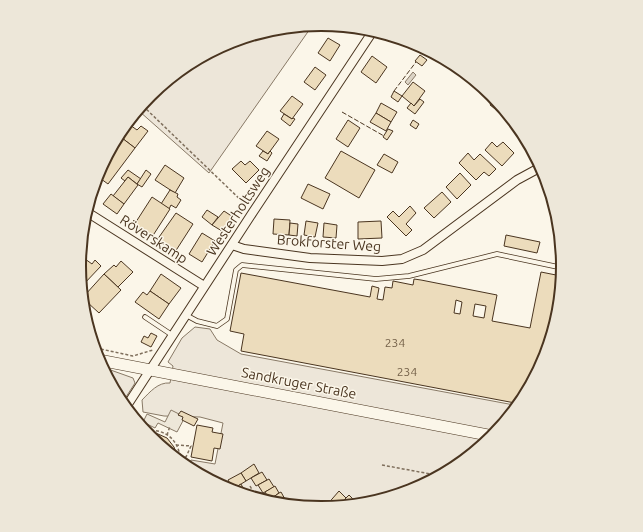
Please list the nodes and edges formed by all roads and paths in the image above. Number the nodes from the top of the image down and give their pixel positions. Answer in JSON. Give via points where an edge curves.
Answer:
{"nodes":[{"id":1,"x":369,"y":36,"type":"edge"},
{"id":2,"x":146,"y":109,"type":"edge"},
{"id":3,"x":536,"y":170,"type":"edge"},
{"id":4,"x":253,"y":212,"type":"junction"},
{"id":5,"x":92,"y":215,"type":"edge"},
{"id":6,"x":232,"y":245,"type":"junction"},
{"id":7,"x":556,"y":267,"type":"edge"},
{"id":8,"x":204,"y":286,"type":"junction"},
{"id":9,"x":186,"y":314,"type":"junction"},
{"id":10,"x":146,"y":317,"type":"dead end"},
{"id":11,"x":172,"y":335,"type":"junction"},
{"id":12,"x":102,"y":349,"type":"edge"},
{"id":13,"x":161,"y":352,"type":"junction"},
{"id":14,"x":107,"y":362,"type":"edge"},
{"id":15,"x":150,"y":370,"type":"junction"},
{"id":16,"x":130,"y":402,"type":"edge"},
{"id":17,"x":170,"y":426,"type":"dead end"},
{"id":18,"x":154,"y":431,"type":"edge"},
{"id":19,"x":167,"y":435,"type":"junction"},
{"id":20,"x":485,"y":435,"type":"edge"},
{"id":21,"x":176,"y":445,"type":"junction"},
{"id":22,"x":179,"y":453,"type":"edge"},
{"id":23,"x":185,"y":457,"type":"edge"},
{"id":24,"x":382,"y":465,"type":"dead end"},
{"id":25,"x":431,"y":474,"type":"edge"},
{"id":26,"x":250,"y":486,"type":"dead end"},
{"id":27,"x":253,"y":491,"type":"edge"}],
"edges":[{"from":1,"to":4,"type":"street","name":"Westerholtsweg"},
{"from":2,"to":4,"type":"path"},
{"from":3,"to":6,"type":"street","name":"Brokforster Weg","via":[[517,180],[423,250],[402,259],[382,261],[310,258]]},
{"from":4,"to":6,"type":"street","name":"Westerholtsweg"},
{"from":5,"to":8,"type":"street","name":"Röverskamp"},
{"from":6,"to":8,"type":"street","name":"Westerholtsweg"},
{"from":7,"to":9,"type":"lane","via":[[497,254],[409,276],[376,279],[242,265],[236,270],[227,319],[218,326],[198,321]]},
{"from":8,"to":9,"type":"street","name":"Westerholtsweg"},
{"from":9,"to":11,"type":"street","name":"Westerholtsweg"},
{"from":10,"to":11,"type":"lane"},
{"from":11,"to":13,"type":"street","name":"Westerholtsweg"},
{"from":12,"to":13,"type":"path","via":[[133,356],[154,350]]},
{"from":13,"to":15,"type":"street","name":"Westerholtsweg"},
{"from":14,"to":15,"type":"street","name":"Sandkruger Straße"},
{"from":15,"to":16,"type":"street","name":"Westerholtsweg"},
{"from":15,"to":20,"type":"street","name":"Sandkruger Straße"},
{"from":17,"to":19,"type":"path"},
{"from":18,"to":19,"type":"path"},
{"from":19,"to":21,"type":"path"},
{"from":21,"to":22,"type":"path"},
{"from":21,"to":23,"type":"path","via":[[191,446]]},
{"from":24,"to":25,"type":"path"},
{"from":26,"to":27,"type":"path"}]}
